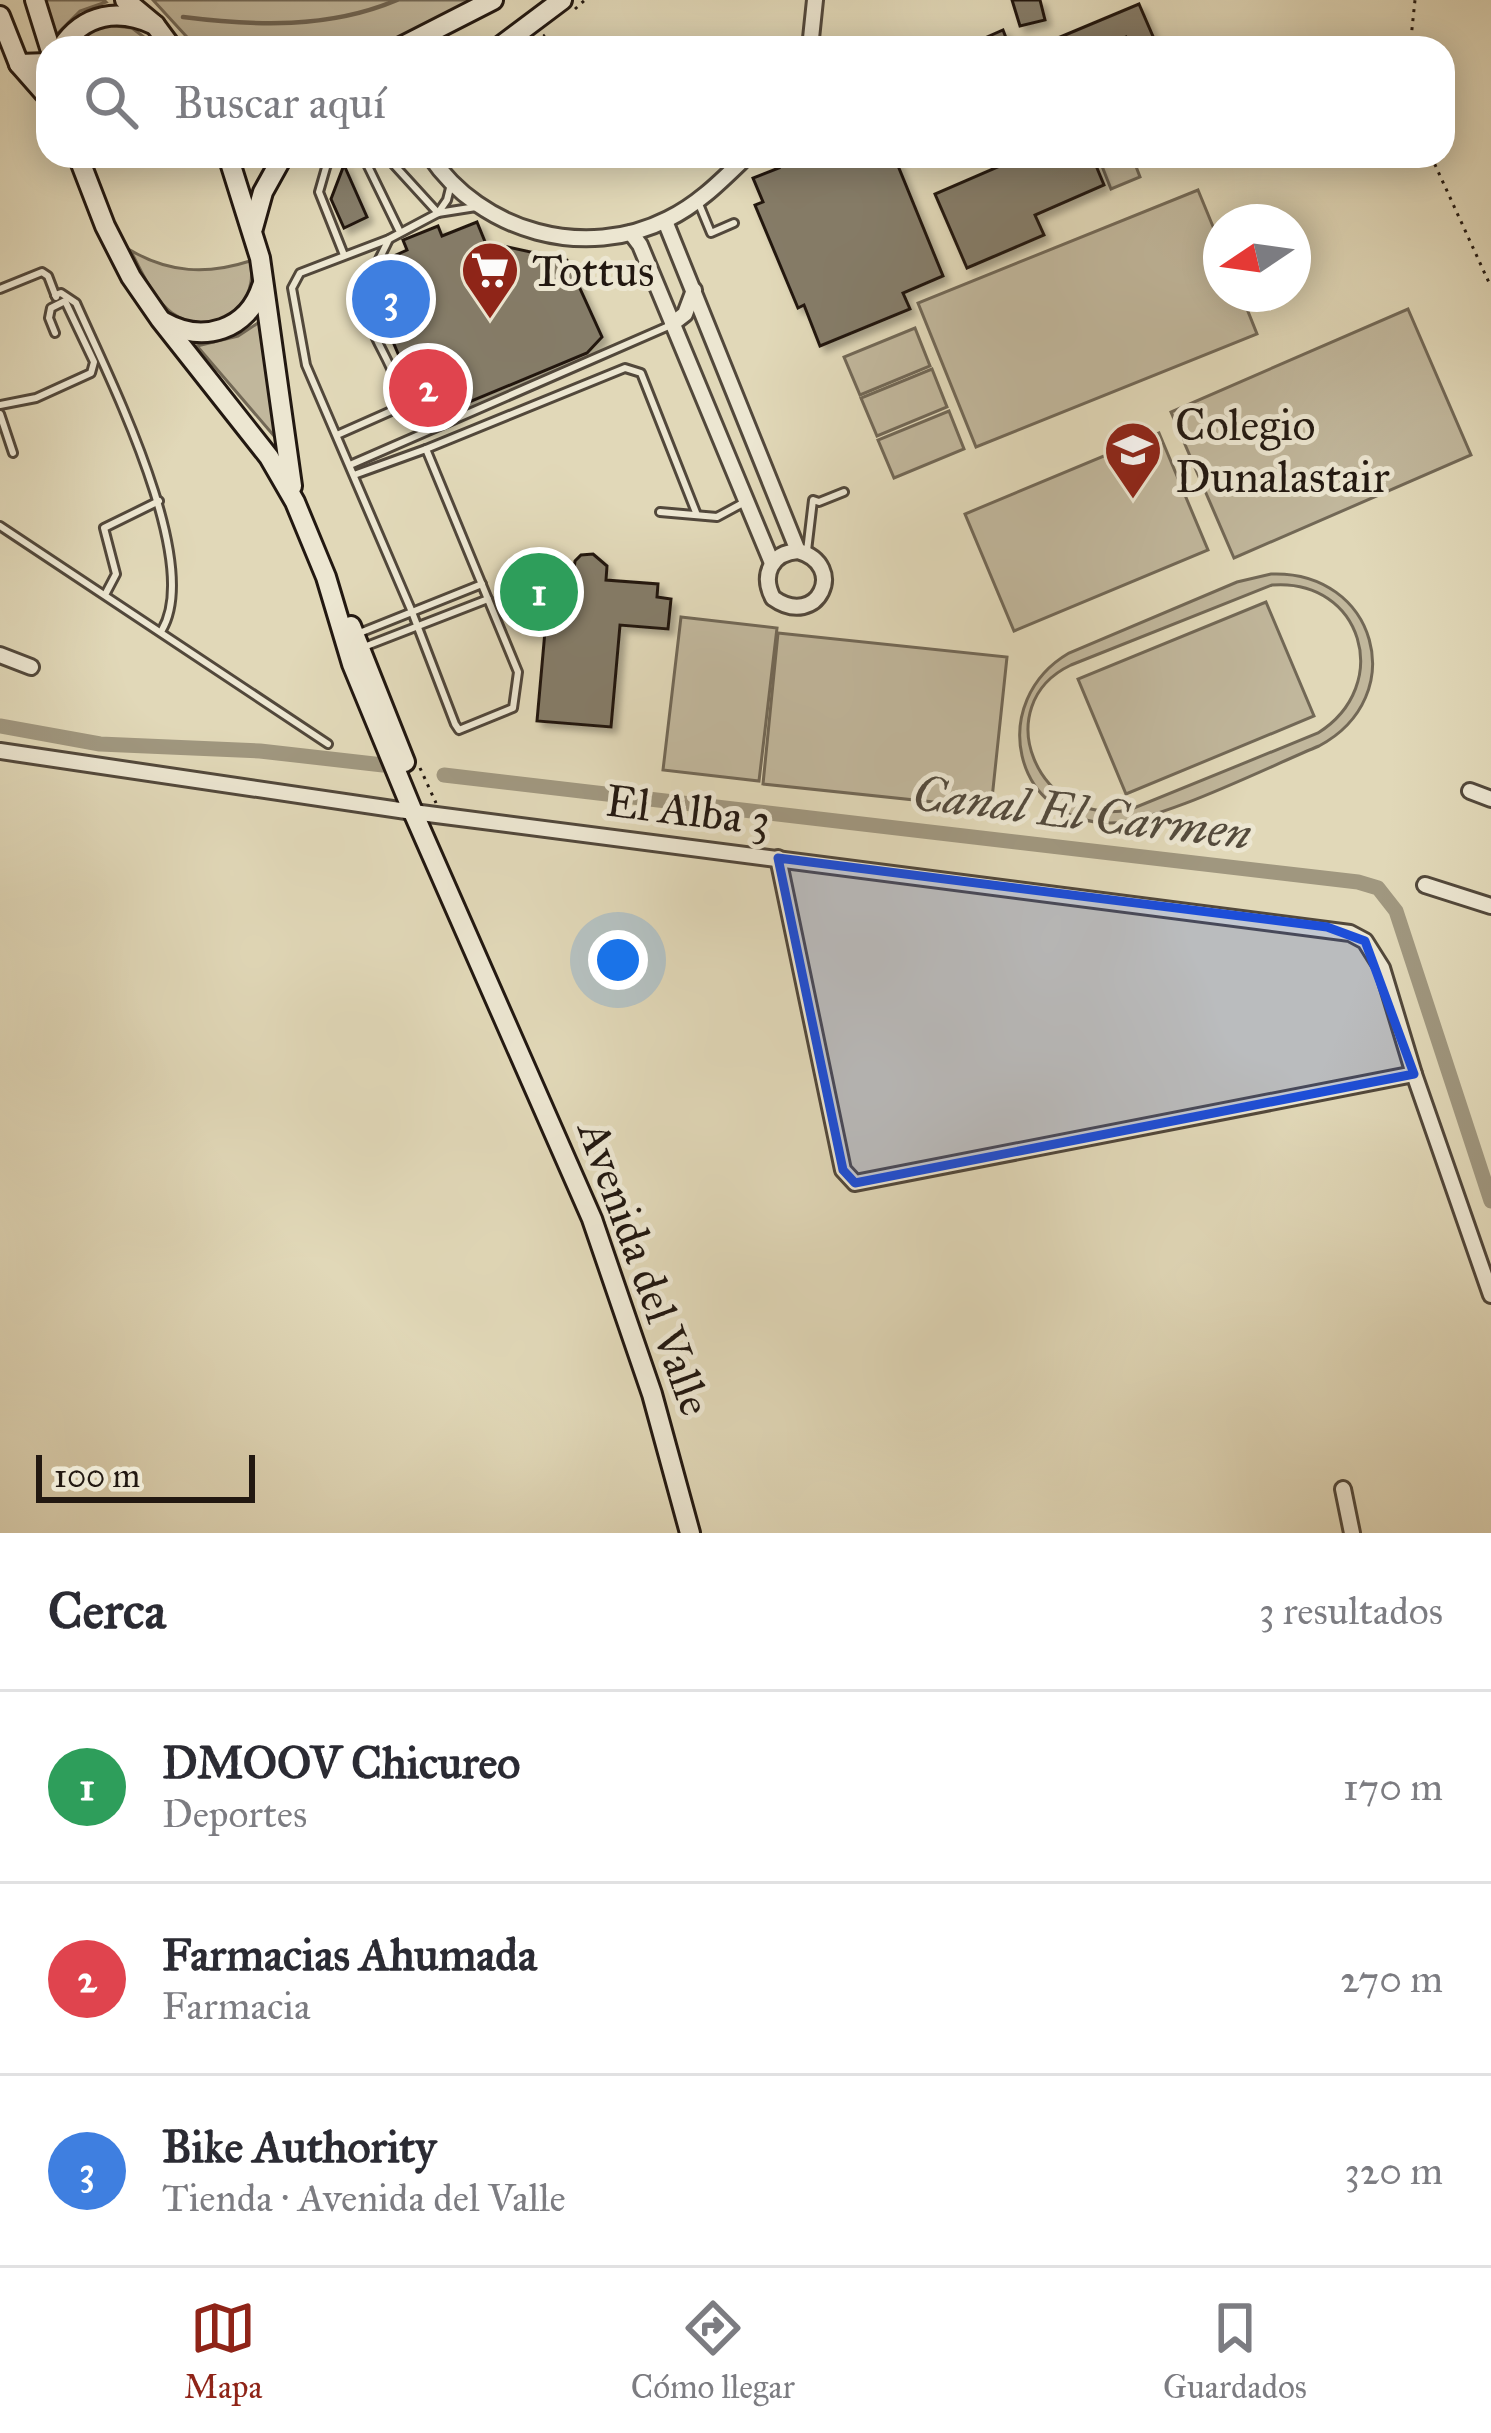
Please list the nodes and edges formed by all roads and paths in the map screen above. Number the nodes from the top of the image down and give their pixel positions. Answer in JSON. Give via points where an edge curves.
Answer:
{"nodes":[{"id":1,"x":35,"y":0,"type":"edge"},
{"id":2,"x":125,"y":0,"type":"edge"},
{"id":3,"x":494,"y":0,"type":"edge"},
{"id":4,"x":562,"y":0,"type":"edge"},
{"id":5,"x":815,"y":0,"type":"edge"},
{"id":6,"x":1414,"y":0,"type":"edge"},
{"id":7,"x":0,"y":16,"type":"edge"},
{"id":8,"x":155,"y":25,"type":"junction"},
{"id":9,"x":46,"y":36,"type":"edge"},
{"id":10,"x":71,"y":36,"type":"edge"},
{"id":11,"x":163,"y":36,"type":"edge"},
{"id":12,"x":424,"y":36,"type":"edge"},
{"id":13,"x":514,"y":36,"type":"edge"},
{"id":14,"x":811,"y":36,"type":"edge"},
{"id":15,"x":1411,"y":36,"type":"edge"},
{"id":16,"x":36,"y":63,"type":"edge"},
{"id":17,"x":19,"y":64,"type":"junction"},
{"id":18,"x":36,"y":83,"type":"edge"},
{"id":19,"x":83,"y":168,"type":"edge"},
{"id":20,"x":232,"y":168,"type":"edge"},
{"id":21,"x":276,"y":168,"type":"edge"},
{"id":22,"x":326,"y":168,"type":"edge"},
{"id":23,"x":370,"y":168,"type":"edge"},
{"id":24,"x":397,"y":168,"type":"edge"},
{"id":25,"x":439,"y":168,"type":"edge"},
{"id":26,"x":734,"y":168,"type":"edge"},
{"id":27,"x":1436,"y":168,"type":"edge"},
{"id":28,"x":451,"y":184,"type":"junction"},
{"id":29,"x":698,"y":201,"type":"junction"},
{"id":30,"x":478,"y":206,"type":"junction"},
{"id":31,"x":438,"y":213,"type":"junction"},
{"id":32,"x":664,"y":221,"type":"junction"},
{"id":33,"x":734,"y":223,"type":"dead end"},
{"id":34,"x":253,"y":228,"type":"junction"},
{"id":35,"x":399,"y":230,"type":"junction"},
{"id":36,"x":631,"y":233,"type":"junction"},
{"id":37,"x":389,"y":239,"type":"junction"},
{"id":38,"x":344,"y":256,"type":"junction"},
{"id":39,"x":262,"y":284,"type":"junction"},
{"id":40,"x":1491,"y":287,"type":"edge"},
{"id":41,"x":0,"y":289,"type":"edge"},
{"id":42,"x":694,"y":290,"type":"junction"},
{"id":43,"x":56,"y":298,"type":"junction"},
{"id":44,"x":160,"y":320,"type":"junction"},
{"id":45,"x":672,"y":324,"type":"junction"},
{"id":46,"x":55,"y":333,"type":"dead end"},
{"id":47,"x":0,"y":410,"type":"edge"},
{"id":48,"x":337,"y":435,"type":"junction"},
{"id":49,"x":426,"y":449,"type":"junction"},
{"id":50,"x":13,"y":453,"type":"dead end"},
{"id":51,"x":350,"y":465,"type":"junction"},
{"id":52,"x":354,"y":475,"type":"junction"},
{"id":53,"x":844,"y":492,"type":"dead end"},
{"id":54,"x":159,"y":501,"type":"junction"},
{"id":55,"x":746,"y":501,"type":"junction"},
{"id":56,"x":295,"y":502,"type":"junction"},
{"id":57,"x":660,"y":512,"type":"dead end"},
{"id":58,"x":697,"y":515,"type":"junction"},
{"id":59,"x":0,"y":526,"type":"edge"},
{"id":60,"x":802,"y":552,"type":"junction"},
{"id":61,"x":772,"y":563,"type":"junction"},
{"id":62,"x":326,"y":577,"type":"junction"},
{"id":63,"x":482,"y":584,"type":"junction"},
{"id":64,"x":106,"y":593,"type":"junction"},
{"id":65,"x":488,"y":599,"type":"junction"},
{"id":66,"x":412,"y":612,"type":"junction"},
{"id":67,"x":418,"y":626,"type":"junction"},
{"id":68,"x":162,"y":630,"type":"junction"},
{"id":69,"x":358,"y":641,"type":"junction"},
{"id":70,"x":0,"y":655,"type":"edge"},
{"id":71,"x":31,"y":667,"type":"dead end"},
{"id":72,"x":328,"y":744,"type":"dead end"},
{"id":73,"x":0,"y":751,"type":"edge"},
{"id":74,"x":413,"y":752,"type":"dead end"},
{"id":75,"x":1470,"y":791,"type":"dead end"},
{"id":76,"x":1491,"y":799,"type":"edge"},
{"id":77,"x":426,"y":814,"type":"junction"},
{"id":78,"x":778,"y":858,"type":"junction"},
{"id":79,"x":1425,"y":885,"type":"dead end"},
{"id":80,"x":1491,"y":906,"type":"edge"},
{"id":81,"x":1414,"y":1074,"type":"junction"},
{"id":82,"x":1491,"y":1295,"type":"edge"},
{"id":83,"x":1342,"y":1489,"type":"dead end"},
{"id":84,"x":690,"y":1533,"type":"edge"},
{"id":85,"x":1352,"y":1533,"type":"edge"}],
"edges":[{"from":1,"to":9,"type":"street"},
{"from":2,"to":8,"type":"street"},
{"from":3,"to":12,"type":"street"},
{"from":4,"to":13,"type":"street"},
{"from":5,"to":14,"type":"street"},
{"from":6,"to":15,"type":"path"},
{"from":7,"to":17,"type":"street"},
{"from":8,"to":10,"type":"street","via":[[99,17]]},
{"from":8,"to":11,"type":"street"},
{"from":16,"to":17,"type":"street"},
{"from":17,"to":18,"type":"street"},
{"from":19,"to":44,"type":"street","name":"Avenida del Valle","via":[[118,254]]},
{"from":20,"to":34,"type":"street","name":"Avenida del Valle"},
{"from":21,"to":34,"type":"street"},
{"from":22,"to":38,"type":"lane","via":[[319,192]]},
{"from":23,"to":35,"type":"lane"},
{"from":24,"to":31,"type":"lane"},
{"from":25,"to":28,"type":"street"},
{"from":26,"to":29,"type":"street"},
{"from":27,"to":40,"type":"path"},
{"from":28,"to":30,"type":"street"},
{"from":28,"to":31,"type":"lane"},
{"from":29,"to":32,"type":"street"},
{"from":29,"to":33,"type":"lane","via":[[711,233]]},
{"from":30,"to":31,"type":"lane"},
{"from":30,"to":36,"type":"street","via":[[556,236]]},
{"from":31,"to":35,"type":"lane"},
{"from":32,"to":36,"type":"street"},
{"from":32,"to":42,"type":"street"},
{"from":34,"to":39,"type":"street","name":"Avenida del Valle"},
{"from":35,"to":37,"type":"lane"},
{"from":36,"to":45,"type":"street"},
{"from":37,"to":38,"type":"lane"},
{"from":37,"to":48,"type":"lane","via":[[365,303],[398,408]]},
{"from":38,"to":48,"type":"lane","via":[[300,272],[292,288],[306,365]]},
{"from":39,"to":44,"type":"street","via":[[248,312],[220,330],[192,333]]},
{"from":39,"to":56,"type":"street","name":"Avenida del Valle"},
{"from":41,"to":43,"type":"lane","via":[[42,272]]},
{"from":42,"to":45,"type":"street","via":[[686,314]]},
{"from":42,"to":60,"type":"street"},
{"from":43,"to":46,"type":"lane","via":[[49,314]]},
{"from":43,"to":47,"type":"lane","via":[[70,304],[94,362],[91,373]]},
{"from":43,"to":54,"type":"lane","via":[[61,293],[76,303]]},
{"from":44,"to":56,"type":"street","name":"Avenida del Valle"},
{"from":45,"to":51,"type":"lane"},
{"from":45,"to":55,"type":"street"},
{"from":47,"to":50,"type":"lane"},
{"from":48,"to":51,"type":"lane"},
{"from":49,"to":52,"type":"lane"},
{"from":49,"to":58,"type":"lane","via":[[625,368],[641,373]]},
{"from":49,"to":63,"type":"lane"},
{"from":51,"to":52,"type":"lane"},
{"from":52,"to":66,"type":"lane"},
{"from":53,"to":60,"type":"lane","via":[[813,500]]},
{"from":54,"to":64,"type":"lane","via":[[104,528],[116,572]]},
{"from":54,"to":68,"type":"lane","via":[[172,602]]},
{"from":55,"to":58,"type":"lane","via":[[717,517]]},
{"from":55,"to":61,"type":"street"},
{"from":56,"to":62,"type":"street","name":"Avenida del Valle"},
{"from":57,"to":58,"type":"lane"},
{"from":59,"to":64,"type":"lane"},
{"from":60,"to":61,"type":"street"},
{"from":60,"to":61,"type":"street","via":[[824,576],[807,606],[785,607],[773,598]]},
{"from":62,"to":69,"type":"street","name":"Avenida del Valle"},
{"from":62,"to":77,"type":"street","name":"Avenida del Valle","via":[[352,664]]},
{"from":63,"to":65,"type":"lane"},
{"from":63,"to":66,"type":"lane"},
{"from":64,"to":68,"type":"lane"},
{"from":65,"to":67,"type":"lane"},
{"from":65,"to":67,"type":"lane","via":[[517,687],[512,708],[469,728],[455,724]]},
{"from":66,"to":67,"type":"lane"},
{"from":66,"to":69,"type":"lane"},
{"from":67,"to":69,"type":"lane"},
{"from":68,"to":72,"type":"lane"},
{"from":69,"to":77,"type":"street","name":"Avenida del Valle"},
{"from":70,"to":71,"type":"street"},
{"from":73,"to":77,"type":"street","name":"El Alba 3"},
{"from":74,"to":77,"type":"path"},
{"from":75,"to":76,"type":"street"},
{"from":77,"to":78,"type":"street","name":"El Alba 3"},
{"from":77,"to":84,"type":"street","name":"Avenida del Valle","via":[[613,1274]]},
{"from":78,"to":81,"type":"street","name":"El Alba 3","via":[[1327,927],[1365,941],[1382,968]]},
{"from":78,"to":81,"type":"street","via":[[843,1170],[855,1183]]},
{"from":79,"to":80,"type":"street"},
{"from":81,"to":82,"type":"street"},
{"from":83,"to":85,"type":"street"}]}
